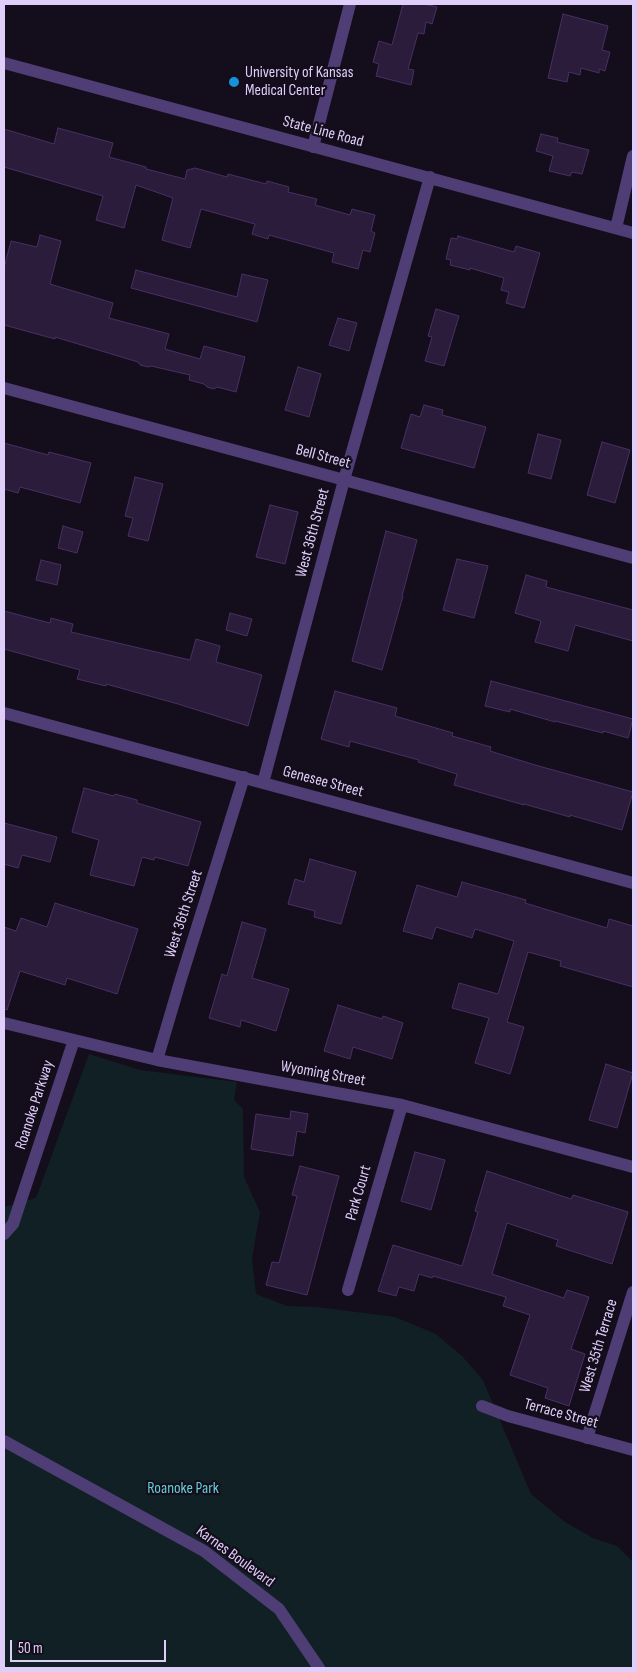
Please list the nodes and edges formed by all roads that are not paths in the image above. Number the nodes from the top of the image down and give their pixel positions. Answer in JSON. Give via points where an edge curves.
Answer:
{"nodes":[{"id":1,"x":350,"y":4,"type":"edge"},
{"id":2,"x":4,"y":63,"type":"edge"},
{"id":3,"x":313,"y":147,"type":"junction"},
{"id":4,"x":633,"y":156,"type":"edge"},
{"id":5,"x":430,"y":177,"type":"junction"},
{"id":6,"x":616,"y":228,"type":"junction"},
{"id":7,"x":633,"y":233,"type":"edge"},
{"id":8,"x":4,"y":388,"type":"edge"},
{"id":9,"x":344,"y":480,"type":"junction"},
{"id":10,"x":633,"y":558,"type":"edge"},
{"id":11,"x":4,"y":713,"type":"edge"},
{"id":12,"x":244,"y":778,"type":"junction"},
{"id":13,"x":263,"y":783,"type":"junction"},
{"id":14,"x":633,"y":884,"type":"edge"},
{"id":15,"x":4,"y":1023,"type":"edge"},
{"id":16,"x":74,"y":1040,"type":"junction"},
{"id":17,"x":157,"y":1060,"type":"junction"},
{"id":18,"x":402,"y":1105,"type":"junction"},
{"id":19,"x":633,"y":1168,"type":"edge"},
{"id":20,"x":4,"y":1234,"type":"edge"},
{"id":21,"x":348,"y":1290,"type":"dead end"},
{"id":22,"x":633,"y":1292,"type":"edge"},
{"id":23,"x":482,"y":1406,"type":"dead end"},
{"id":24,"x":587,"y":1438,"type":"junction"},
{"id":25,"x":4,"y":1441,"type":"edge"},
{"id":26,"x":633,"y":1450,"type":"edge"},
{"id":27,"x":319,"y":1668,"type":"edge"}],
"edges":[{"from":1,"to":3,"type":"street"},
{"from":2,"to":3,"type":"street","name":"State Line Road"},
{"from":3,"to":5,"type":"street","name":"State Line Road"},
{"from":4,"to":6,"type":"street"},
{"from":5,"to":6,"type":"street","name":"State Line Road"},
{"from":5,"to":9,"type":"street","name":"West 36th Street"},
{"from":6,"to":7,"type":"street","name":"State Line Road"},
{"from":8,"to":9,"type":"street","name":"Bell Street"},
{"from":9,"to":10,"type":"street","name":"Bell Street"},
{"from":9,"to":13,"type":"street","name":"West 36th Street"},
{"from":11,"to":12,"type":"street","name":"Genesee Street"},
{"from":12,"to":13,"type":"street","name":"Genesee Street"},
{"from":12,"to":17,"type":"street","name":"West 36th Street"},
{"from":13,"to":14,"type":"street","name":"Genesee Street"},
{"from":15,"to":16,"type":"street","name":"Wyoming Street"},
{"from":16,"to":17,"type":"street","name":"Wyoming Street"},
{"from":16,"to":20,"type":"street","name":"Roanoke Parkway","via":[[13,1224]]},
{"from":17,"to":18,"type":"street","name":"Wyoming Street"},
{"from":18,"to":19,"type":"street","name":"Wyoming Street"},
{"from":18,"to":21,"type":"street","name":"Park Court"},
{"from":22,"to":24,"type":"street","name":"West 35th Terrace"},
{"from":23,"to":24,"type":"street","name":"Terrace Street"},
{"from":24,"to":26,"type":"street","name":"Terrace Street"},
{"from":25,"to":27,"type":"street","name":"Karnes Boulevard","via":[[204,1551],[279,1609]]}]}
